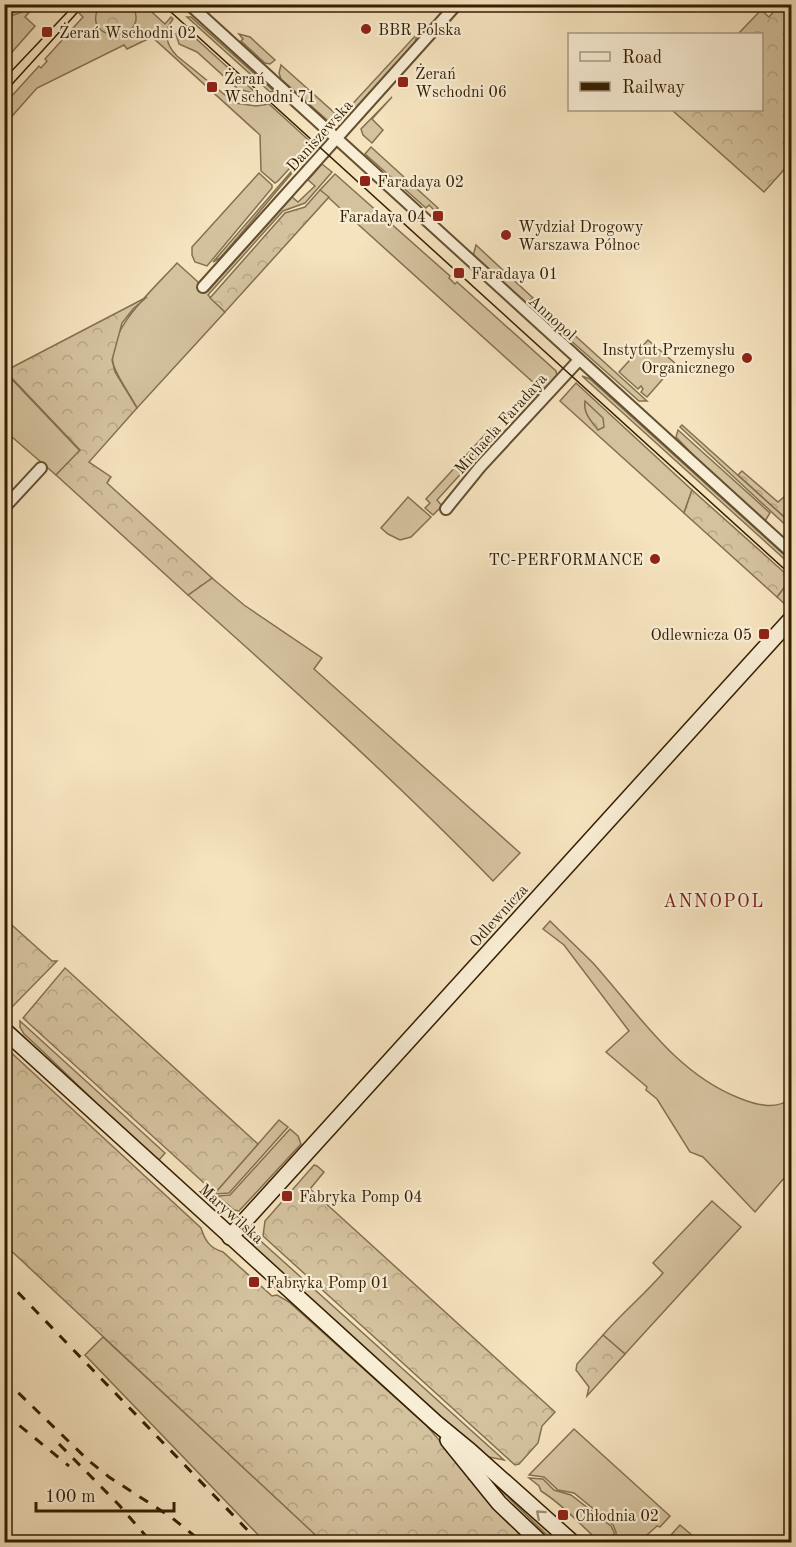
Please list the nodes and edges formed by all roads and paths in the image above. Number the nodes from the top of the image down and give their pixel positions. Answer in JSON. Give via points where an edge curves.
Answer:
{"nodes":[{"id":1,"x":189,"y":4,"type":"edge"},
{"id":2,"x":457,"y":4,"type":"edge"},
{"id":3,"x":336,"y":139,"type":"junction"},
{"id":4,"x":203,"y":286,"type":"dead end"},
{"id":5,"x":579,"y":360,"type":"junction"},
{"id":6,"x":41,"y":468,"type":"dead end"},
{"id":7,"x":4,"y":508,"type":"edge"},
{"id":8,"x":446,"y":509,"type":"dead end"},
{"id":9,"x":792,"y":553,"type":"edge"},
{"id":10,"x":792,"y":618,"type":"edge"},
{"id":11,"x":4,"y":1030,"type":"edge"},
{"id":12,"x":230,"y":1237,"type":"junction"},
{"id":13,"x":436,"y":1423,"type":"junction"},
{"id":14,"x":540,"y":1542,"type":"edge"},
{"id":15,"x":572,"y":1542,"type":"edge"}],
"edges":[{"from":1,"to":3,"type":"street","name":"Annopol"},
{"from":2,"to":3,"type":"street","name":"Daniszewska"},
{"from":3,"to":4,"type":"street","name":"Daniszewska"},
{"from":3,"to":5,"type":"street","name":"Annopol"},
{"from":5,"to":8,"type":"street","name":"Michaela Faradaya"},
{"from":5,"to":9,"type":"street","name":"Annopol"},
{"from":6,"to":7,"type":"street"},
{"from":10,"to":12,"type":"main road","name":"Odlewnicza"},
{"from":11,"to":12,"type":"main road","name":"Marywilska"},
{"from":12,"to":13,"type":"main road","name":"Marywilska"},
{"from":13,"to":14,"type":"main road","name":"Marywilska","via":[[499,1503]]},
{"from":15,"to":13,"type":"main road","name":"Marywilska","one_way":true}]}
